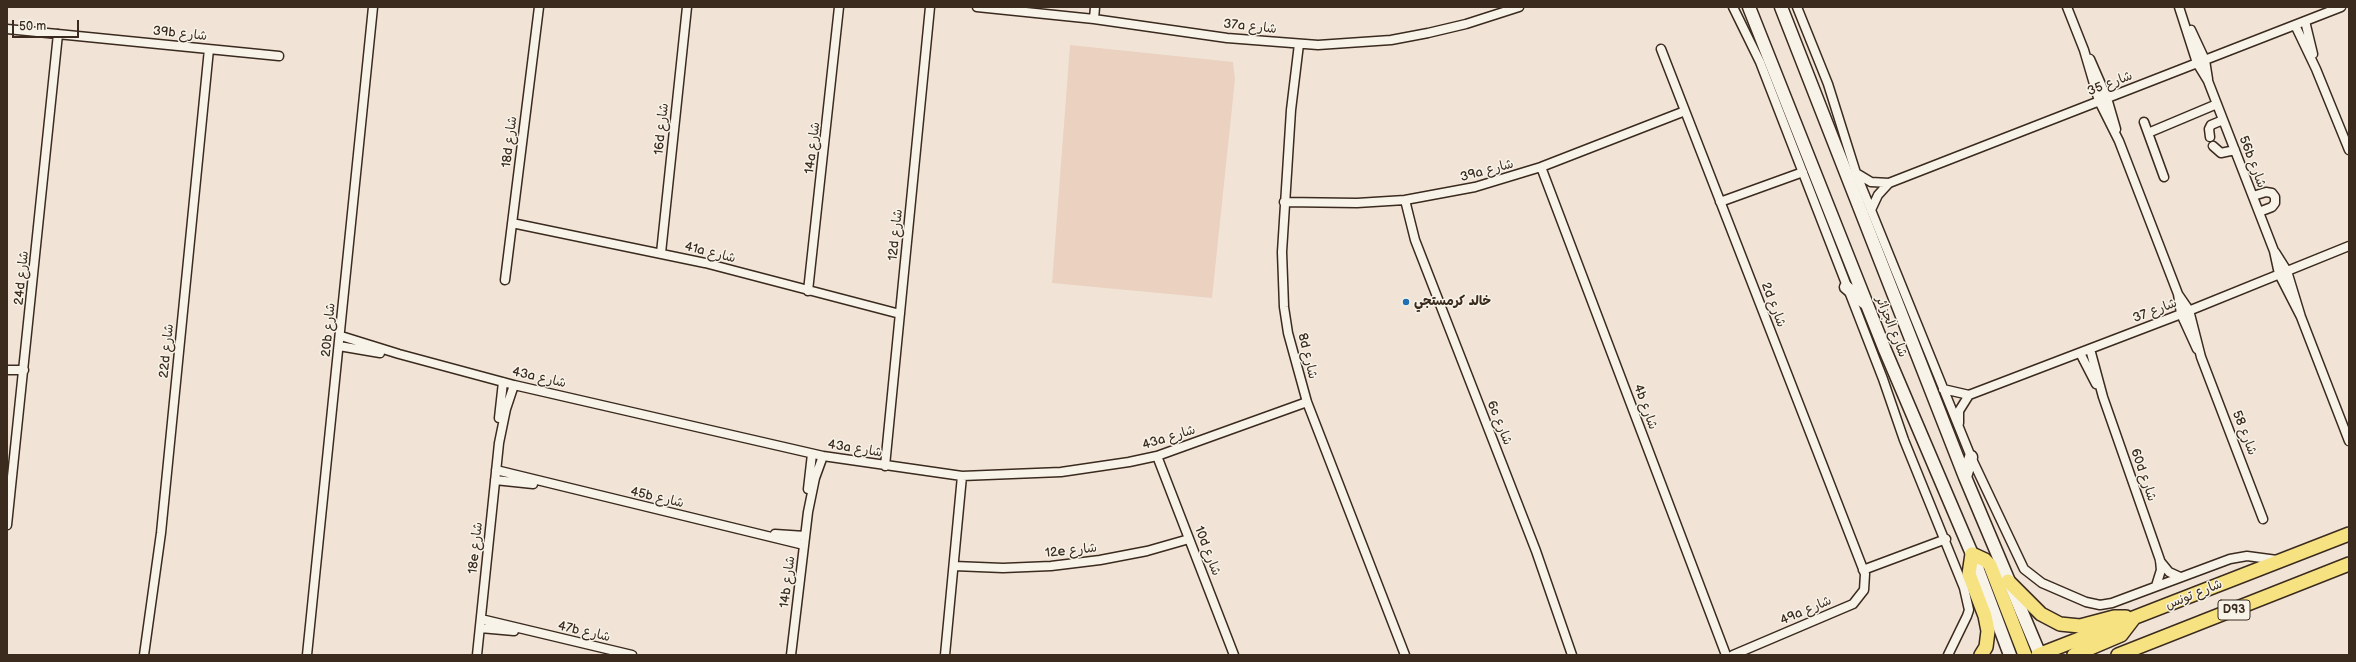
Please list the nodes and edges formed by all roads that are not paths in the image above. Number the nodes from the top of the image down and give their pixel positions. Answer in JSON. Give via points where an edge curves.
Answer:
{"nodes":[{"id":1,"x":373,"y":7,"type":"edge"},
{"id":2,"x":538,"y":7,"type":"edge"},
{"id":3,"x":687,"y":7,"type":"edge"},
{"id":4,"x":839,"y":7,"type":"edge"},
{"id":5,"x":930,"y":7,"type":"edge"},
{"id":6,"x":977,"y":7,"type":"edge"},
{"id":7,"x":1095,"y":7,"type":"edge"},
{"id":8,"x":1519,"y":7,"type":"edge"},
{"id":9,"x":1733,"y":7,"type":"edge"},
{"id":10,"x":1749,"y":7,"type":"edge"},
{"id":11,"x":1781,"y":7,"type":"edge"},
{"id":12,"x":1797,"y":7,"type":"edge"},
{"id":13,"x":2067,"y":7,"type":"edge"},
{"id":14,"x":2179,"y":7,"type":"edge"},
{"id":15,"x":2341,"y":7,"type":"edge"},
{"id":16,"x":1094,"y":19,"type":"junction"},
{"id":17,"x":2305,"y":21,"type":"junction"},
{"id":18,"x":2295,"y":25,"type":"junction"},
{"id":19,"x":7,"y":29,"type":"edge"},
{"id":20,"x":58,"y":34,"type":"junction"},
{"id":21,"x":1298,"y":44,"type":"junction"},
{"id":22,"x":209,"y":49,"type":"junction"},
{"id":23,"x":1661,"y":49,"type":"dead end"},
{"id":24,"x":278,"y":56,"type":"dead end"},
{"id":25,"x":2201,"y":61,"type":"junction"},
{"id":26,"x":2316,"y":69,"type":"junction"},
{"id":27,"x":2103,"y":99,"type":"junction"},
{"id":28,"x":2217,"y":104,"type":"junction"},
{"id":29,"x":1685,"y":111,"type":"junction"},
{"id":30,"x":2223,"y":120,"type":"junction"},
{"id":31,"x":2144,"y":122,"type":"dead end"},
{"id":32,"x":2148,"y":133,"type":"junction"},
{"id":33,"x":2210,"y":137,"type":"dead end"},
{"id":34,"x":2213,"y":146,"type":"dead end"},
{"id":35,"x":2235,"y":150,"type":"junction"},
{"id":36,"x":2349,"y":150,"type":"edge"},
{"id":37,"x":1540,"y":167,"type":"junction"},
{"id":38,"x":1803,"y":172,"type":"junction"},
{"id":39,"x":1856,"y":173,"type":"junction"},
{"id":40,"x":2164,"y":177,"type":"dead end"},
{"id":41,"x":1889,"y":183,"type":"junction"},
{"id":42,"x":2252,"y":196,"type":"junction"},
{"id":43,"x":1405,"y":200,"type":"junction"},
{"id":44,"x":1284,"y":202,"type":"junction"},
{"id":45,"x":1720,"y":202,"type":"junction"},
{"id":46,"x":1871,"y":210,"type":"junction"},
{"id":47,"x":2259,"y":212,"type":"junction"},
{"id":48,"x":512,"y":224,"type":"junction"},
{"id":49,"x":2349,"y":246,"type":"edge"},
{"id":50,"x":661,"y":253,"type":"junction"},
{"id":51,"x":2283,"y":272,"type":"junction"},
{"id":52,"x":505,"y":280,"type":"dead end"},
{"id":53,"x":1846,"y":287,"type":"junction"},
{"id":54,"x":808,"y":291,"type":"junction"},
{"id":55,"x":1867,"y":304,"type":"junction"},
{"id":56,"x":2185,"y":312,"type":"junction"},
{"id":57,"x":900,"y":314,"type":"junction"},
{"id":58,"x":341,"y":336,"type":"junction"},
{"id":59,"x":339,"y":346,"type":"junction"},
{"id":60,"x":2090,"y":349,"type":"junction"},
{"id":61,"x":2080,"y":353,"type":"junction"},
{"id":62,"x":399,"y":354,"type":"junction"},
{"id":63,"x":7,"y":370,"type":"edge"},
{"id":64,"x":24,"y":370,"type":"junction"},
{"id":65,"x":503,"y":382,"type":"junction"},
{"id":66,"x":514,"y":385,"type":"junction"},
{"id":67,"x":1943,"y":389,"type":"junction"},
{"id":68,"x":1969,"y":395,"type":"junction"},
{"id":69,"x":2103,"y":397,"type":"junction"},
{"id":70,"x":1307,"y":402,"type":"junction"},
{"id":71,"x":1959,"y":427,"type":"junction"},
{"id":72,"x":2349,"y":441,"type":"edge"},
{"id":73,"x":499,"y":443,"type":"junction"},
{"id":74,"x":812,"y":454,"type":"junction"},
{"id":75,"x":823,"y":456,"type":"junction"},
{"id":76,"x":1157,"y":456,"type":"junction"},
{"id":77,"x":1971,"y":457,"type":"junction"},
{"id":78,"x":885,"y":466,"type":"junction"},
{"id":79,"x":496,"y":470,"type":"junction"},
{"id":80,"x":962,"y":476,"type":"junction"},
{"id":81,"x":1965,"y":477,"type":"junction"},
{"id":82,"x":495,"y":480,"type":"junction"},
{"id":83,"x":550,"y":485,"type":"junction"},
{"id":84,"x":808,"y":512,"type":"junction"},
{"id":85,"x":2264,"y":519,"type":"dead end"},
{"id":86,"x":7,"y":525,"type":"edge"},
{"id":87,"x":758,"y":534,"type":"junction"},
{"id":88,"x":2349,"y":534,"type":"edge"},
{"id":89,"x":805,"y":536,"type":"junction"},
{"id":90,"x":1189,"y":539,"type":"junction"},
{"id":91,"x":1946,"y":539,"type":"junction"},
{"id":92,"x":804,"y":545,"type":"junction"},
{"id":93,"x":1972,"y":554,"type":"junction"},
{"id":94,"x":2160,"y":560,"type":"junction"},
{"id":95,"x":2280,"y":560,"type":"junction"},
{"id":96,"x":2349,"y":564,"type":"edge"},
{"id":97,"x":954,"y":566,"type":"junction"},
{"id":98,"x":1864,"y":570,"type":"junction"},
{"id":99,"x":2180,"y":577,"type":"junction"},
{"id":100,"x":2008,"y":581,"type":"junction"},
{"id":101,"x":2156,"y":586,"type":"junction"},
{"id":102,"x":2134,"y":618,"type":"junction"},
{"id":103,"x":481,"y":619,"type":"junction"},
{"id":104,"x":480,"y":628,"type":"junction"},
{"id":105,"x":531,"y":632,"type":"junction"},
{"id":106,"x":2120,"y":654,"type":"edge"},
{"id":107,"x":144,"y":655,"type":"edge"},
{"id":108,"x":307,"y":655,"type":"edge"},
{"id":109,"x":477,"y":655,"type":"edge"},
{"id":110,"x":632,"y":655,"type":"edge"},
{"id":111,"x":791,"y":655,"type":"edge"},
{"id":112,"x":945,"y":655,"type":"edge"},
{"id":113,"x":1234,"y":655,"type":"edge"},
{"id":114,"x":1405,"y":655,"type":"edge"},
{"id":115,"x":1572,"y":655,"type":"edge"},
{"id":116,"x":1726,"y":655,"type":"edge"},
{"id":117,"x":1733,"y":655,"type":"edge"},
{"id":118,"x":1948,"y":655,"type":"edge"},
{"id":119,"x":1981,"y":655,"type":"edge"},
{"id":120,"x":2010,"y":655,"type":"edge"},
{"id":121,"x":2025,"y":655,"type":"edge"},
{"id":122,"x":2039,"y":655,"type":"edge"},
{"id":123,"x":2074,"y":655,"type":"edge"}],
"edges":[{"from":1,"to":58,"type":"street","name":"20b شارع"},
{"from":2,"to":48,"type":"street","name":"18d شارع"},
{"from":3,"to":50,"type":"street","name":"16d شارع"},
{"from":4,"to":54,"type":"street","name":"14a شارع"},
{"from":5,"to":57,"type":"street","name":"12d شارع"},
{"from":6,"to":16,"type":"street","name":"37a شارع"},
{"from":7,"to":16,"type":"street"},
{"from":8,"to":21,"type":"street","name":"37a شارع","via":[[1466,24],[1391,40],[1351,44]]},
{"from":9,"to":38,"type":"street","via":[[1760,62]]},
{"from":10,"to":55,"type":"main road","name":"شارع الجزائر"},
{"from":11,"to":81,"type":"main road","name":"شارع الجزائر"},
{"from":12,"to":39,"type":"street","via":[[1828,84]]},
{"from":13,"to":27,"type":"street","name":"شارع 58"},
{"from":14,"to":25,"type":"street","name":"56b شارع"},
{"from":15,"to":17,"type":"street","name":"شارع 35"},
{"from":16,"to":21,"type":"street","name":"37a شارع","via":[[1227,38]]},
{"from":17,"to":18,"type":"street","name":"شارع 35"},
{"from":17,"to":26,"type":"street"},
{"from":18,"to":25,"type":"street","name":"شارع 35"},
{"from":18,"to":26,"type":"street"},
{"from":19,"to":20,"type":"street","name":"39b شارع"},
{"from":20,"to":22,"type":"street","name":"39b شارع"},
{"from":20,"to":64,"type":"street","name":"24d شارع"},
{"from":21,"to":44,"type":"street","name":"8d شارع"},
{"from":22,"to":24,"type":"street","name":"39b شارع"},
{"from":22,"to":107,"type":"street","name":"22d شارع","via":[[161,526]]},
{"from":23,"to":29,"type":"street","name":"2d شارع"},
{"from":25,"to":27,"type":"street","name":"شارع 35"},
{"from":25,"to":28,"type":"street","name":"56b شارع"},
{"from":26,"to":36,"type":"street"},
{"from":27,"to":41,"type":"street","name":"شارع 35"},
{"from":27,"to":56,"type":"street","name":"شارع 58"},
{"from":28,"to":30,"type":"street","name":"56b شارع"},
{"from":28,"to":32,"type":"street"},
{"from":29,"to":37,"type":"street","name":"39a شارع"},
{"from":29,"to":45,"type":"street","name":"2d شارع"},
{"from":30,"to":33,"type":"street","via":[[2209,127]]},
{"from":30,"to":35,"type":"street","name":"56b شارع"},
{"from":31,"to":32,"type":"street"},
{"from":32,"to":40,"type":"street"},
{"from":34,"to":35,"type":"street","via":[[2221,153]]},
{"from":35,"to":42,"type":"street","name":"56b شارع"},
{"from":37,"to":43,"type":"street","name":"39a شارع","via":[[1476,188]]},
{"from":37,"to":116,"type":"street","name":"4b شارع"},
{"from":38,"to":45,"type":"street"},
{"from":38,"to":53,"type":"street"},
{"from":39,"to":41,"type":"street","name":"شارع 35","via":[[1871,182]]},
{"from":39,"to":46,"type":"street"},
{"from":41,"to":46,"type":"street","name":"شارع 35","via":[[1878,195]]},
{"from":42,"to":47,"type":"street","name":"56b شارع"},
{"from":42,"to":47,"type":"street","via":[[2266,192],[2272,193],[2275,197],[2272,207]]},
{"from":43,"to":44,"type":"street","name":"39a شارع","via":[[1357,203]]},
{"from":43,"to":115,"type":"street","name":"6c شارع","via":[[1414,240],[1536,552]]},
{"from":44,"to":70,"type":"street","name":"8d شارع","via":[[1284,307],[1293,356]]},
{"from":45,"to":98,"type":"street","name":"2d شارع"},
{"from":46,"to":67,"type":"street"},
{"from":47,"to":51,"type":"street","name":"56b شارع"},
{"from":48,"to":50,"type":"street","name":"41a شارع"},
{"from":48,"to":52,"type":"street","name":"18d شارع"},
{"from":49,"to":51,"type":"street","name":"شارع 37"},
{"from":50,"to":54,"type":"street","name":"41a شارع"},
{"from":51,"to":56,"type":"street","name":"شارع 37"},
{"from":51,"to":72,"type":"street","name":"56b شارع"},
{"from":53,"to":55,"type":"main road"},
{"from":53,"to":91,"type":"street","via":[[1904,440]]},
{"from":54,"to":57,"type":"street","name":"41a شارع"},
{"from":55,"to":93,"type":"main road","name":"شارع الجزائر"},
{"from":56,"to":60,"type":"street","name":"شارع 37"},
{"from":56,"to":85,"type":"street","name":"شارع 58"},
{"from":57,"to":78,"type":"street","name":"12d شارع"},
{"from":58,"to":59,"type":"street","name":"20b شارع"},
{"from":58,"to":62,"type":"street","name":"43a شارع"},
{"from":59,"to":62,"type":"street","name":"43a شارع"},
{"from":59,"to":108,"type":"street","name":"20b شارع"},
{"from":60,"to":61,"type":"street","name":"شارع 37"},
{"from":60,"to":69,"type":"street","name":"60d شارع"},
{"from":61,"to":68,"type":"street","name":"شارع 37"},
{"from":61,"to":69,"type":"street","name":"60d شارع"},
{"from":62,"to":65,"type":"street","name":"43a شارع"},
{"from":63,"to":64,"type":"street"},
{"from":64,"to":86,"type":"street","name":"24d شارع"},
{"from":65,"to":66,"type":"street","name":"43a شارع"},
{"from":65,"to":73,"type":"street","name":"18e شارع"},
{"from":66,"to":73,"type":"street","name":"18e شارع"},
{"from":66,"to":74,"type":"street","name":"43a شارع"},
{"from":67,"to":68,"type":"street"},
{"from":67,"to":71,"type":"street"},
{"from":68,"to":71,"type":"street","via":[[1959,411]]},
{"from":69,"to":94,"type":"street","name":"60d شارع"},
{"from":70,"to":76,"type":"street","name":"43a شارع"},
{"from":70,"to":114,"type":"street","name":"8d شارع"},
{"from":71,"to":77,"type":"street"},
{"from":73,"to":79,"type":"street","name":"18e شارع"},
{"from":74,"to":75,"type":"street","name":"43a شارع"},
{"from":74,"to":84,"type":"street","name":"14b شارع"},
{"from":75,"to":78,"type":"street","name":"43a شارع"},
{"from":75,"to":84,"type":"street","name":"14b شارع","via":[[816,473]]},
{"from":76,"to":80,"type":"street","name":"43a شارع","via":[[1061,472]]},
{"from":76,"to":90,"type":"street","name":"10d شارع"},
{"from":77,"to":81,"type":"main road"},
{"from":77,"to":101,"type":"street","via":[[2020,562],[2036,579],[2086,602],[2100,605]]},
{"from":78,"to":80,"type":"street","name":"43a شارع"},
{"from":79,"to":82,"type":"street","name":"18e شارع"},
{"from":79,"to":83,"type":"street","name":"45b شارع"},
{"from":80,"to":97,"type":"street"},
{"from":81,"to":100,"type":"main road","name":"شارع الجزائر"},
{"from":82,"to":83,"type":"street","name":"45b شارع"},
{"from":82,"to":103,"type":"street","name":"18e شارع"},
{"from":83,"to":87,"type":"street","name":"45b شارع"},
{"from":84,"to":89,"type":"street","name":"14b شارع"},
{"from":87,"to":89,"type":"street","name":"45b شارع"},
{"from":87,"to":92,"type":"street","name":"45b شارع"},
{"from":88,"to":95,"type":"main road","name":"شارع تونس","number":"D93"},
{"from":89,"to":92,"type":"street","name":"14b شارع"},
{"from":90,"to":97,"type":"street","name":"12e شارع","via":[[1106,559],[1051,566]]},
{"from":90,"to":113,"type":"street","name":"10d شارع"},
{"from":91,"to":98,"type":"street"},
{"from":91,"to":118,"type":"street","via":[[1964,588],[1969,610],[1965,625]]},
{"from":92,"to":111,"type":"street","name":"14b شارع"},
{"from":93,"to":119,"type":"main road","via":[[1969,574],[1988,631],[1986,647]]},
{"from":93,"to":120,"type":"main road","name":"شارع الجزائر"},
{"from":93,"to":121,"type":"main road","via":[[1990,565]]},
{"from":94,"to":99,"type":"street","name":"60d شارع","via":[[2169,572]]},
{"from":94,"to":101,"type":"street","name":"60d شارع","via":[[2161,570]]},
{"from":95,"to":99,"type":"street","via":[[2238,557]]},
{"from":95,"to":102,"type":"main road","name":"شارع تونس","number":"D93"},
{"from":96,"to":106,"type":"main road","number":"D93"},
{"from":97,"to":112,"type":"street"},
{"from":98,"to":117,"type":"street","name":"49a شارع","via":[[1864,590],[1854,604]]},
{"from":99,"to":101,"type":"street"},
{"from":100,"to":102,"type":"main road","via":[[2041,614],[2060,624],[2080,626],[2114,617]]},
{"from":100,"to":122,"type":"main road","name":"شارع الجزائر"},
{"from":102,"to":122,"type":"main road","name":"شارع تونس","number":"D93"},
{"from":102,"to":123,"type":"main road","via":[[2121,635]]},
{"from":103,"to":104,"type":"street","name":"18e شارع"},
{"from":103,"to":105,"type":"street","name":"47b شارع"},
{"from":104,"to":105,"type":"street","name":"47b شارع"},
{"from":104,"to":109,"type":"street","name":"18e شارع"},
{"from":105,"to":110,"type":"street","name":"47b شارع"}]}
